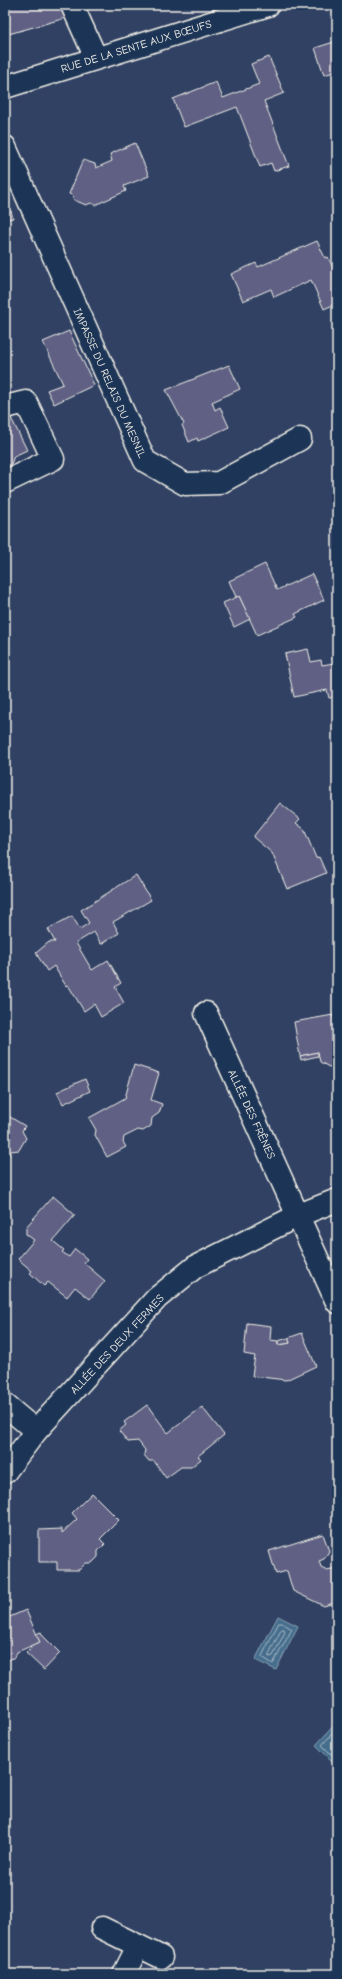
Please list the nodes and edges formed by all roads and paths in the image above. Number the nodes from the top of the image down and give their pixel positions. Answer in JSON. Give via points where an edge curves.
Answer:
{"nodes":[{"id":1,"x":72,"y":5,"type":"edge"},
{"id":2,"x":268,"y":5,"type":"edge"},
{"id":3,"x":96,"y":58,"type":"junction"},
{"id":4,"x":5,"y":87,"type":"edge"},
{"id":5,"x":5,"y":147,"type":"edge"},
{"id":6,"x":5,"y":407,"type":"edge"},
{"id":7,"x":300,"y":439,"type":"dead end"},
{"id":8,"x":5,"y":482,"type":"edge"},
{"id":9,"x":206,"y":1013,"type":"dead end"},
{"id":10,"x":337,"y":1200,"type":"edge"},
{"id":11,"x":299,"y":1214,"type":"junction"},
{"id":12,"x":337,"y":1302,"type":"edge"},
{"id":13,"x":5,"y":1405,"type":"edge"},
{"id":14,"x":36,"y":1431,"type":"junction"},
{"id":15,"x":5,"y":1472,"type":"edge"},
{"id":16,"x":102,"y":1928,"type":"dead end"},
{"id":17,"x":138,"y":1946,"type":"junction"},
{"id":18,"x":161,"y":1957,"type":"dead end"},
{"id":19,"x":124,"y":1974,"type":"edge"}],
"edges":[{"from":1,"to":3,"type":"street"},
{"from":2,"to":3,"type":"street","name":"RUE DE LA SENTE AUX BŒUFS"},
{"from":3,"to":4,"type":"street","name":"RUE DE LA SENTE AUX BŒUFS"},
{"from":5,"to":7,"type":"street","name":"IMPASSE DU RELAIS DU MESNIL","via":[[145,461],[185,484],[219,483]]},
{"from":6,"to":8,"type":"street","via":[[26,402],[53,459]]},
{"from":9,"to":11,"type":"street","name":"ALLÉE DES FRÊNES"},
{"from":10,"to":11,"type":"street","name":"ALLÉE DES DEUX FERMES"},
{"from":11,"to":12,"type":"street","name":"ALLÉE DES FRÊNES"},
{"from":11,"to":14,"type":"street","name":"ALLÉE DES DEUX FERMES","via":[[195,1267],[157,1298]]},
{"from":13,"to":14,"type":"street"},
{"from":14,"to":15,"type":"street","name":"ALLÉE DES DEUX FERMES"},
{"from":16,"to":17,"type":"street"},
{"from":17,"to":18,"type":"street"},
{"from":17,"to":19,"type":"street"}]}
